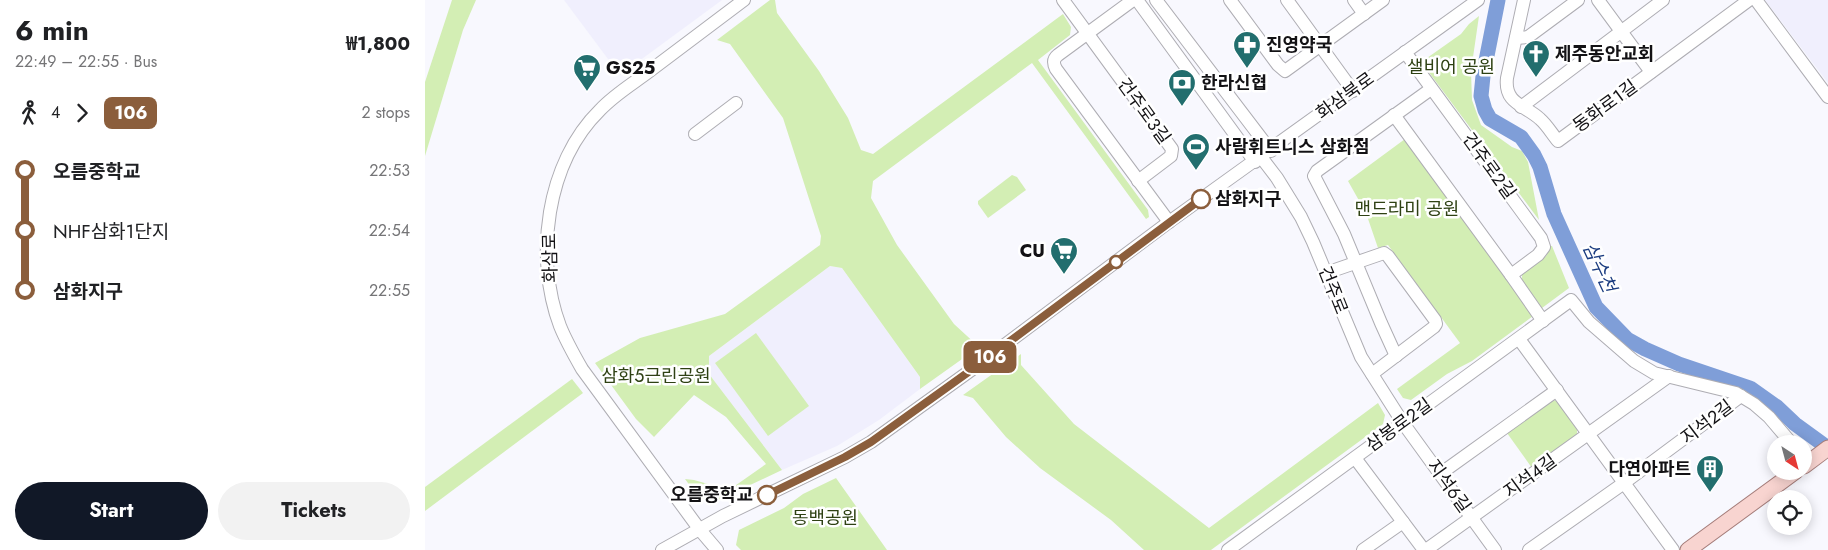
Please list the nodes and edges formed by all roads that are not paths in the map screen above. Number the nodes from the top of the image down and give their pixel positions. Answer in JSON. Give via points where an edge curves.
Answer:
{"nodes":[{"id":1,"x":745,"y":0,"type":"edge"},
{"id":2,"x":1063,"y":0,"type":"edge"},
{"id":3,"x":1133,"y":0,"type":"edge"},
{"id":4,"x":1137,"y":0,"type":"edge"},
{"id":5,"x":1156,"y":0,"type":"edge"},
{"id":6,"x":1230,"y":0,"type":"edge"},
{"id":7,"x":1287,"y":0,"type":"edge"},
{"id":8,"x":1354,"y":0,"type":"edge"},
{"id":9,"x":1383,"y":0,"type":"edge"},
{"id":10,"x":1524,"y":0,"type":"edge"},
{"id":11,"x":1578,"y":0,"type":"edge"},
{"id":12,"x":1598,"y":0,"type":"edge"},
{"id":13,"x":1663,"y":0,"type":"edge"},
{"id":14,"x":1749,"y":0,"type":"edge"},
{"id":15,"x":1756,"y":0,"type":"edge"},
{"id":16,"x":1477,"y":1,"type":"edge"},
{"id":17,"x":1364,"y":14,"type":"junction"},
{"id":18,"x":1621,"y":32,"type":"junction"},
{"id":19,"x":1088,"y":33,"type":"junction"},
{"id":20,"x":1516,"y":38,"type":"junction"},
{"id":21,"x":1320,"y":46,"type":"junction"},
{"id":22,"x":1405,"y":52,"type":"junction"},
{"id":23,"x":1651,"y":72,"type":"junction"},
{"id":24,"x":1195,"y":80,"type":"junction"},
{"id":25,"x":1431,"y":88,"type":"junction"},
{"id":26,"x":1353,"y":91,"type":"junction"},
{"id":27,"x":1828,"y":96,"type":"edge"},
{"id":28,"x":1231,"y":99,"type":"junction"},
{"id":29,"x":736,"y":103,"type":"dead end"},
{"id":30,"x":1521,"y":106,"type":"junction"},
{"id":31,"x":1394,"y":115,"type":"junction"},
{"id":32,"x":695,"y":134,"type":"dead end"},
{"id":33,"x":1262,"y":156,"type":"junction"},
{"id":34,"x":1138,"y":180,"type":"junction"},
{"id":35,"x":1169,"y":222,"type":"junction"},
{"id":36,"x":1356,"y":262,"type":"junction"},
{"id":37,"x":1326,"y":273,"type":"junction"},
{"id":38,"x":1511,"y":274,"type":"junction"},
{"id":39,"x":1571,"y":300,"type":"joint"},
{"id":40,"x":1543,"y":321,"type":"junction"},
{"id":41,"x":1519,"y":338,"type":"junction"},
{"id":42,"x":1396,"y":356,"type":"junction"},
{"id":43,"x":1372,"y":374,"type":"junction"},
{"id":44,"x":1669,"y":376,"type":"junction"},
{"id":45,"x":1557,"y":390,"type":"junction"},
{"id":46,"x":1741,"y":396,"type":"junction"},
{"id":47,"x":1403,"y":422,"type":"junction"},
{"id":48,"x":1588,"y":434,"type":"junction"},
{"id":49,"x":1784,"y":435,"type":"edge"},
{"id":50,"x":1828,"y":448,"type":"edge"},
{"id":51,"x":1355,"y":458,"type":"junction"},
{"id":52,"x":1813,"y":458,"type":"edge"},
{"id":53,"x":1440,"y":474,"type":"junction"},
{"id":54,"x":1782,"y":480,"type":"edge"},
{"id":55,"x":1624,"y":483,"type":"junction"},
{"id":56,"x":1472,"y":518,"type":"junction"},
{"id":57,"x":1403,"y":522,"type":"junction"},
{"id":58,"x":700,"y":530,"type":"junction"},
{"id":59,"x":662,"y":550,"type":"edge"},
{"id":60,"x":717,"y":550,"type":"edge"},
{"id":61,"x":1228,"y":550,"type":"edge"},
{"id":62,"x":1363,"y":550,"type":"edge"},
{"id":63,"x":1425,"y":550,"type":"edge"},
{"id":64,"x":1495,"y":550,"type":"edge"},
{"id":65,"x":1529,"y":550,"type":"edge"},
{"id":66,"x":1673,"y":550,"type":"edge"},
{"id":67,"x":1688,"y":550,"type":"edge"}],
"edges":[{"from":1,"to":58,"type":"street","name":"화삼로","via":[[599,110],[564,166],[555,189],[549,220],[551,292],[559,324],[569,346],[582,369]]},
{"from":2,"to":19,"type":"street","name":"건주로3길"},
{"from":3,"to":19,"type":"street"},
{"from":4,"to":24,"type":"street","name":"건주로"},
{"from":5,"to":28,"type":"street","name":"건주로"},
{"from":6,"to":21,"type":"street","via":[[1281,69],[1289,70]]},
{"from":7,"to":21,"type":"street"},
{"from":8,"to":17,"type":"street"},
{"from":9,"to":17,"type":"street"},
{"from":10,"to":20,"type":"street"},
{"from":11,"to":20,"type":"street","via":[[1528,38]]},
{"from":12,"to":18,"type":"street"},
{"from":13,"to":18,"type":"street"},
{"from":14,"to":23,"type":"street","name":"동화로1길"},
{"from":15,"to":27,"type":"street"},
{"from":16,"to":22,"type":"street","name":"화삼북로"},
{"from":17,"to":21,"type":"street"},
{"from":18,"to":23,"type":"street"},
{"from":18,"to":30,"type":"street"},
{"from":19,"to":34,"type":"street","via":[[1055,58],[1055,66]]},
{"from":19,"to":34,"type":"street","name":"건주로3길","via":[[1172,149],[1171,156]]},
{"from":20,"to":30,"type":"street","via":[[1506,84],[1510,96]]},
{"from":21,"to":26,"type":"street"},
{"from":22,"to":25,"type":"street","name":"건주로2길"},
{"from":22,"to":26,"type":"street","name":"화삼북로"},
{"from":23,"to":30,"type":"street","name":"동화로1길","via":[[1558,141],[1541,119]]},
{"from":24,"to":28,"type":"street","via":[[1237,120]]},
{"from":24,"to":33,"type":"street","name":"건주로"},
{"from":25,"to":31,"type":"street"},
{"from":25,"to":38,"type":"street","name":"건주로2길","via":[[1543,241],[1541,252]]},
{"from":26,"to":33,"type":"street","name":"화삼북로"},
{"from":28,"to":33,"type":"street","name":"건주로"},
{"from":29,"to":32,"type":"street"},
{"from":31,"to":36,"type":"street","via":[[1314,176]]},
{"from":31,"to":38,"type":"street"},
{"from":33,"to":35,"type":"street","name":"화삼북로"},
{"from":33,"to":37,"type":"street","name":"건주로","via":[[1294,205]]},
{"from":34,"to":35,"type":"street"},
{"from":35,"to":58,"type":"street","name":"화삼북로","via":[[871,442]]},
{"from":36,"to":37,"type":"street"},
{"from":36,"to":42,"type":"street"},
{"from":36,"to":42,"type":"street","via":[[1380,253],[1386,254],[1435,320],[1434,327]]},
{"from":37,"to":43,"type":"street","name":"건주로","via":[[1354,341]]},
{"from":38,"to":40,"type":"street"},
{"from":39,"to":40,"type":"street","name":"삼봉로2길"},
{"from":39,"to":44,"type":"street","name":"지석2길","via":[[1589,322],[1634,361],[1654,373]]},
{"from":40,"to":41,"type":"street","name":"삼봉로2길"},
{"from":41,"to":45,"type":"street"},
{"from":41,"to":47,"type":"street","name":"삼봉로2길"},
{"from":42,"to":43,"type":"street"},
{"from":43,"to":47,"type":"street","name":"건주로"},
{"from":44,"to":46,"type":"street","name":"지석2길"},
{"from":44,"to":48,"type":"street"},
{"from":45,"to":48,"type":"street"},
{"from":45,"to":53,"type":"street"},
{"from":46,"to":49,"type":"street","name":"지석2길","via":[[1769,417]]},
{"from":46,"to":55,"type":"street","name":"지석2길"},
{"from":47,"to":51,"type":"street","name":"삼봉로2길"},
{"from":47,"to":53,"type":"street","name":"지석6길"},
{"from":48,"to":55,"type":"street"},
{"from":48,"to":56,"type":"street","name":"지석4길"},
{"from":50,"to":52,"type":"main road"},
{"from":51,"to":57,"type":"street"},
{"from":51,"to":61,"type":"street","name":"삼봉로2길"},
{"from":53,"to":56,"type":"street","name":"지석6길"},
{"from":54,"to":67,"type":"main road"},
{"from":55,"to":65,"type":"street"},
{"from":55,"to":66,"type":"street"},
{"from":56,"to":63,"type":"street","name":"지석4길"},
{"from":56,"to":64,"type":"street","name":"지석6길"},
{"from":57,"to":62,"type":"street"},
{"from":57,"to":63,"type":"street"},
{"from":58,"to":59,"type":"street","name":"화삼북로"},
{"from":58,"to":60,"type":"street","name":"화삼로"}]}
